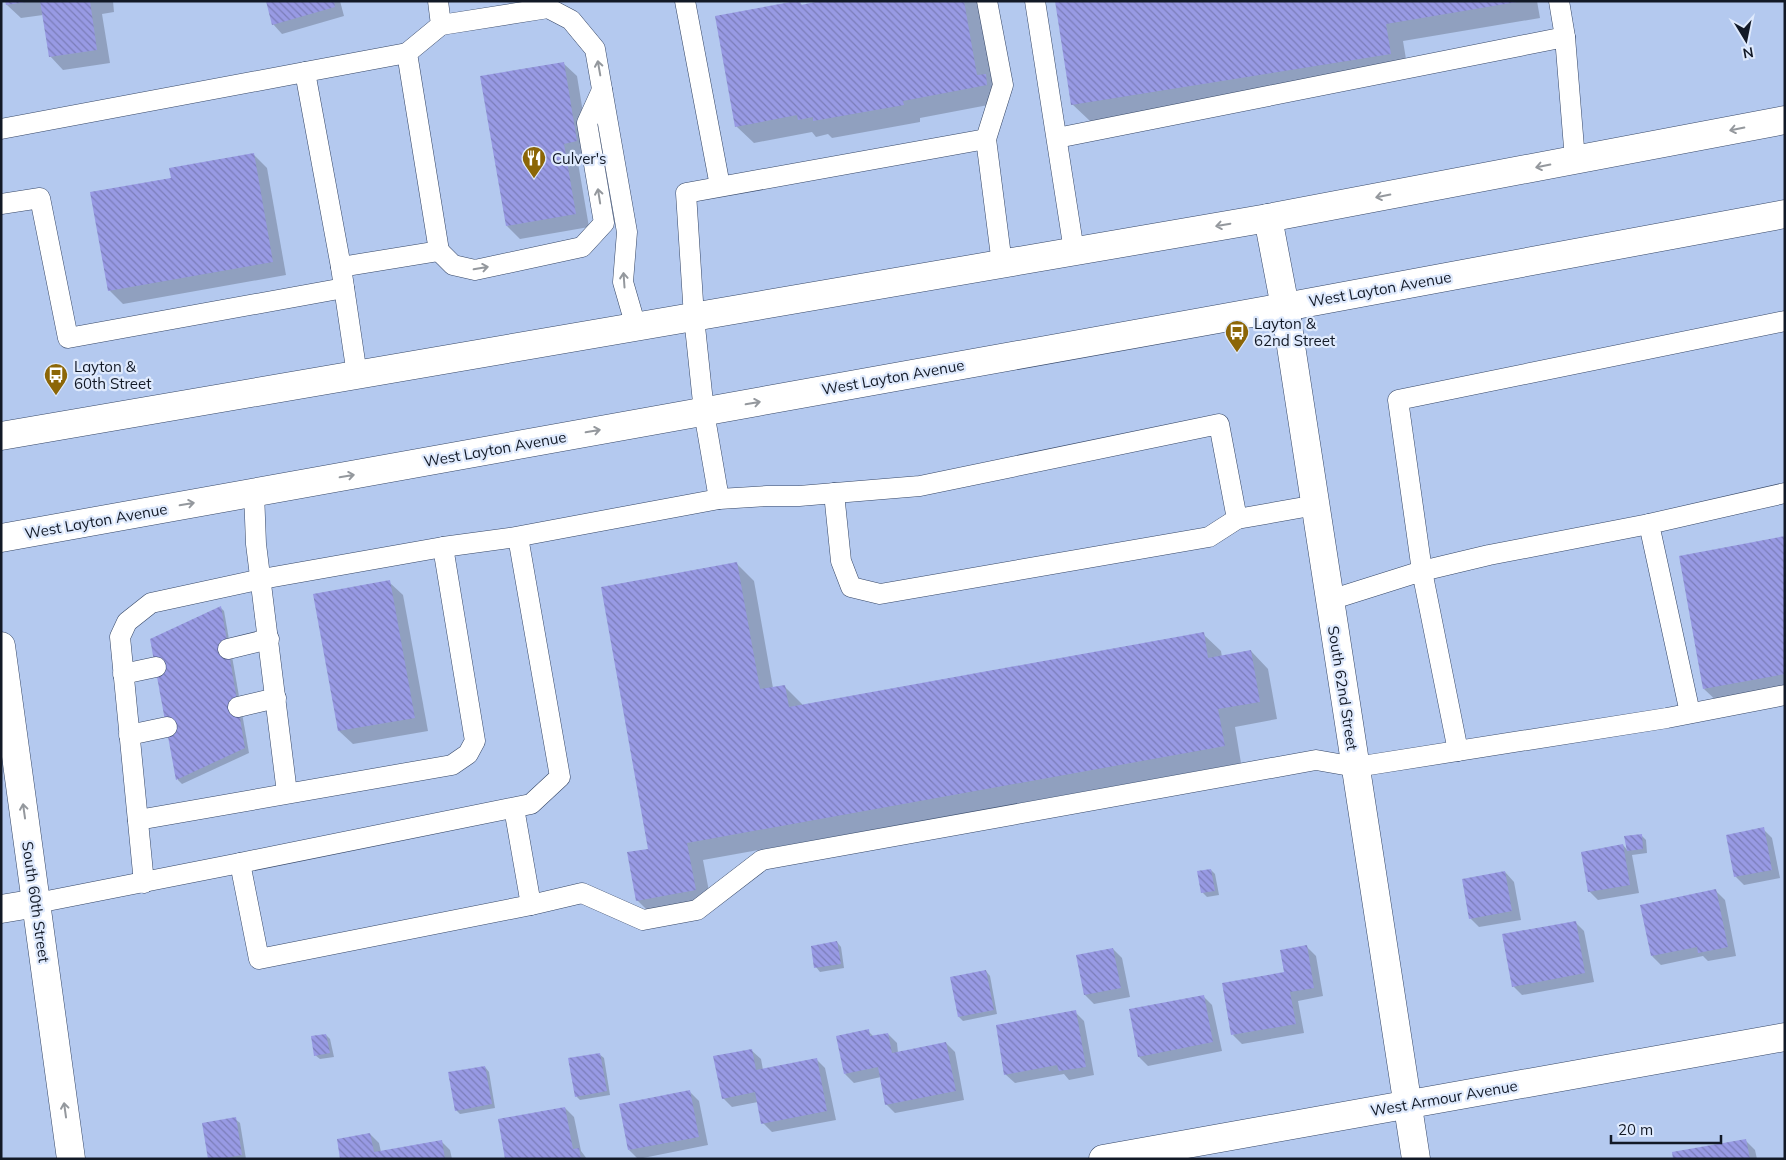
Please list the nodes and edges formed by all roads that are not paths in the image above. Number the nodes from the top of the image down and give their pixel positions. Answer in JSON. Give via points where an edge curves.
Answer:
{"nodes":[{"id":1,"x":438,"y":1,"type":"edge"},
{"id":2,"x":685,"y":1,"type":"edge"},
{"id":3,"x":987,"y":1,"type":"edge"},
{"id":4,"x":1035,"y":1,"type":"edge"},
{"id":5,"x":1560,"y":1,"type":"edge"},
{"id":6,"x":547,"y":5,"type":"edge"},
{"id":7,"x":441,"y":25,"type":"junction"},
{"id":8,"x":1565,"y":37,"type":"junction"},
{"id":9,"x":407,"y":53,"type":"junction"},
{"id":10,"x":305,"y":72,"type":"junction"},
{"id":11,"x":602,"y":90,"type":"junction"},
{"id":12,"x":1785,"y":120,"type":"edge"},
{"id":13,"x":1,"y":128,"type":"edge"},
{"id":14,"x":1057,"y":138,"type":"junction"},
{"id":15,"x":986,"y":139,"type":"junction"},
{"id":16,"x":1575,"y":160,"type":"junction"},
{"id":17,"x":720,"y":186,"type":"junction"},
{"id":18,"x":1,"y":204,"type":"edge"},
{"id":19,"x":1785,"y":214,"type":"edge"},
{"id":20,"x":1268,"y":218,"type":"junction"},
{"id":21,"x":439,"y":251,"type":"junction"},
{"id":22,"x":1074,"y":251,"type":"junction"},
{"id":23,"x":1002,"y":264,"type":"junction"},
{"id":24,"x":341,"y":267,"type":"junction"},
{"id":25,"x":344,"y":288,"type":"junction"},
{"id":26,"x":1285,"y":307,"type":"junction"},
{"id":27,"x":694,"y":317,"type":"junction"},
{"id":28,"x":1785,"y":321,"type":"edge"},
{"id":29,"x":636,"y":327,"type":"junction"},
{"id":30,"x":357,"y":375,"type":"junction"},
{"id":31,"x":704,"y":412,"type":"junction"},
{"id":32,"x":1,"y":436,"type":"edge"},
{"id":33,"x":254,"y":492,"type":"junction"},
{"id":34,"x":834,"y":493,"type":"junction"},
{"id":35,"x":1785,"y":493,"type":"edge"},
{"id":36,"x":719,"y":499,"type":"junction"},
{"id":37,"x":1316,"y":505,"type":"junction"},
{"id":38,"x":1236,"y":519,"type":"junction"},
{"id":39,"x":1649,"y":524,"type":"junction"},
{"id":40,"x":518,"y":537,"type":"junction"},
{"id":41,"x":1,"y":538,"type":"edge"},
{"id":42,"x":443,"y":547,"type":"junction"},
{"id":43,"x":1422,"y":571,"type":"junction"},
{"id":44,"x":262,"y":579,"type":"junction"},
{"id":45,"x":1330,"y":600,"type":"junction"},
{"id":46,"x":268,"y":639,"type":"junction"},
{"id":47,"x":1,"y":646,"type":"edge"},
{"id":48,"x":228,"y":649,"type":"dead end"},
{"id":49,"x":156,"y":667,"type":"dead end"},
{"id":50,"x":123,"y":674,"type":"junction"},
{"id":51,"x":1785,"y":695,"type":"edge"},
{"id":52,"x":276,"y":698,"type":"junction"},
{"id":53,"x":238,"y":707,"type":"dead end"},
{"id":54,"x":1690,"y":713,"type":"junction"},
{"id":55,"x":167,"y":727,"type":"dead end"},
{"id":56,"x":129,"y":735,"type":"junction"},
{"id":57,"x":1458,"y":751,"type":"junction"},
{"id":58,"x":1356,"y":767,"type":"junction"},
{"id":59,"x":287,"y":793,"type":"junction"},
{"id":60,"x":514,"y":808,"type":"junction"},
{"id":61,"x":138,"y":820,"type":"junction"},
{"id":62,"x":240,"y":863,"type":"junction"},
{"id":63,"x":144,"y":883,"type":"junction"},
{"id":64,"x":36,"y":903,"type":"junction"},
{"id":65,"x":531,"y":905,"type":"junction"},
{"id":66,"x":1,"y":909,"type":"edge"},
{"id":67,"x":1785,"y":1037,"type":"edge"},
{"id":68,"x":1407,"y":1105,"type":"junction"},
{"id":69,"x":71,"y":1159,"type":"edge"},
{"id":70,"x":1103,"y":1159,"type":"edge"},
{"id":71,"x":1416,"y":1159,"type":"edge"}],
"edges":[{"from":1,"to":7,"type":"lane"},
{"from":2,"to":17,"type":"lane"},
{"from":3,"to":15,"type":"lane","via":[[1003,85]]},
{"from":4,"to":14,"type":"lane"},
{"from":5,"to":8,"type":"lane"},
{"from":6,"to":7,"type":"lane"},
{"from":11,"to":6,"type":"lane","one_way":true,"via":[[595,49],[571,20]]},
{"from":7,"to":9,"type":"lane"},
{"from":8,"to":14,"type":"lane"},
{"from":8,"to":16,"type":"lane"},
{"from":9,"to":10,"type":"lane"},
{"from":9,"to":21,"type":"lane"},
{"from":10,"to":13,"type":"lane"},
{"from":10,"to":24,"type":"lane"},
{"from":21,"to":11,"type":"lane","one_way":true,"via":[[453,265],[475,270],[582,247],[604,223],[587,123]]},
{"from":29,"to":11,"type":"lane","one_way":true,"via":[[622,282],[627,232]]},
{"from":12,"to":16,"type":"main road","one_way":true},
{"from":14,"to":22,"type":"lane"},
{"from":15,"to":17,"type":"lane"},
{"from":15,"to":23,"type":"lane"},
{"from":16,"to":20,"type":"main road","one_way":true},
{"from":17,"to":27,"type":"lane","via":[[686,193]]},
{"from":18,"to":25,"type":"lane","via":[[40,198],[68,338]]},
{"from":19,"to":26,"type":"main road","name":"West Layton Avenue"},
{"from":20,"to":22,"type":"main road","one_way":true},
{"from":20,"to":26,"type":"main road","name":"South 62nd Street"},
{"from":21,"to":24,"type":"lane"},
{"from":22,"to":23,"type":"main road"},
{"from":23,"to":27,"type":"main road"},
{"from":24,"to":25,"type":"lane"},
{"from":25,"to":30,"type":"lane"},
{"from":31,"to":26,"type":"main road","name":"West Layton Avenue","one_way":true},
{"from":26,"to":37,"type":"main road","name":"South 62nd Street"},
{"from":27,"to":29,"type":"main road"},
{"from":27,"to":31,"type":"lane"},
{"from":28,"to":43,"type":"lane","via":[[1398,400]]},
{"from":29,"to":30,"type":"main road"},
{"from":30,"to":32,"type":"main road"},
{"from":33,"to":31,"type":"main road","name":"West Layton Avenue","one_way":true},
{"from":31,"to":36,"type":"lane"},
{"from":41,"to":33,"type":"main road","name":"West Layton Avenue","one_way":true},
{"from":33,"to":44,"type":"lane","via":[[256,544]]},
{"from":34,"to":36,"type":"lane"},
{"from":34,"to":38,"type":"lane","via":[[920,486],[1219,424]]},
{"from":34,"to":38,"type":"lane","via":[[842,561],[851,587],[880,594],[1209,537]]},
{"from":35,"to":39,"type":"lane"},
{"from":36,"to":40,"type":"lane"},
{"from":37,"to":38,"type":"lane"},
{"from":37,"to":45,"type":"main road","name":"South 62nd Street"},
{"from":39,"to":43,"type":"lane"},
{"from":39,"to":54,"type":"lane"},
{"from":40,"to":42,"type":"lane"},
{"from":40,"to":60,"type":"lane","via":[[560,777],[531,804]]},
{"from":42,"to":44,"type":"lane"},
{"from":42,"to":59,"type":"lane","via":[[475,741],[468,754],[452,765]]},
{"from":43,"to":45,"type":"lane"},
{"from":43,"to":57,"type":"lane"},
{"from":44,"to":46,"type":"lane"},
{"from":44,"to":50,"type":"lane","via":[[150,603],[127,622],[120,637]]},
{"from":45,"to":58,"type":"main road","name":"South 62nd Street"},
{"from":46,"to":48,"type":"lane"},
{"from":46,"to":52,"type":"lane"},
{"from":64,"to":47,"type":"main road","name":"South 60th Street","one_way":true},
{"from":49,"to":50,"type":"lane"},
{"from":50,"to":56,"type":"lane"},
{"from":51,"to":54,"type":"lane"},
{"from":52,"to":53,"type":"lane"},
{"from":52,"to":59,"type":"lane"},
{"from":54,"to":57,"type":"lane"},
{"from":55,"to":56,"type":"lane"},
{"from":56,"to":61,"type":"lane"},
{"from":57,"to":58,"type":"lane"},
{"from":58,"to":65,"type":"lane","via":[[1316,760],[762,860],[697,910],[643,920],[582,892]]},
{"from":58,"to":68,"type":"main road","name":"South 62nd Street"},
{"from":59,"to":61,"type":"lane"},
{"from":60,"to":62,"type":"lane"},
{"from":60,"to":65,"type":"lane"},
{"from":61,"to":63,"type":"lane"},
{"from":62,"to":63,"type":"lane"},
{"from":62,"to":65,"type":"lane","via":[[260,959]]},
{"from":63,"to":64,"type":"lane"},
{"from":64,"to":66,"type":"main road"},
{"from":69,"to":64,"type":"main road","name":"South 60th Street","one_way":true},
{"from":67,"to":68,"type":"main road","name":"West Armour Avenue"},
{"from":68,"to":70,"type":"main road","name":"West Armour Avenue"},
{"from":68,"to":71,"type":"main road","name":"South 62nd Street"}]}
